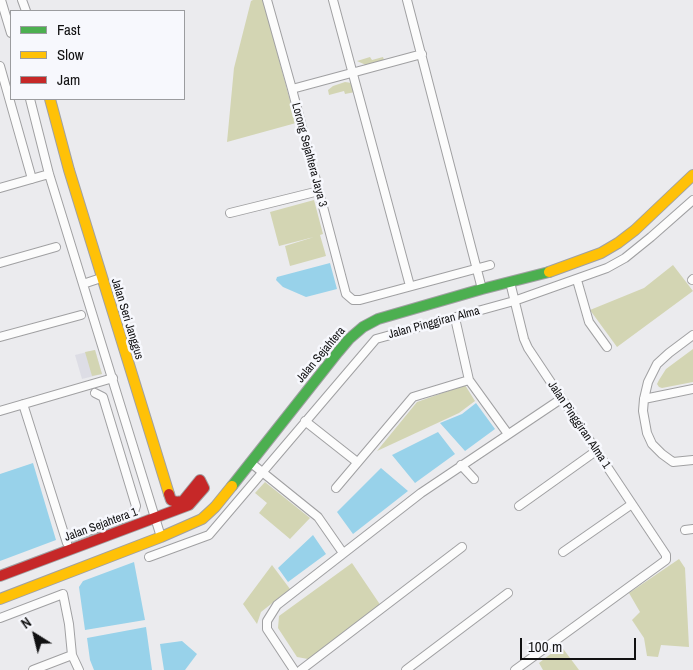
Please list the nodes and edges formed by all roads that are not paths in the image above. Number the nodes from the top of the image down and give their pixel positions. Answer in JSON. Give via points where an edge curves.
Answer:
{"nodes":[{"id":1,"x":1,"y":0,"type":"edge"},
{"id":2,"x":267,"y":0,"type":"edge"},
{"id":3,"x":333,"y":0,"type":"edge"},
{"id":4,"x":407,"y":0,"type":"edge"},
{"id":5,"x":10,"y":30,"type":"edge"},
{"id":6,"x":422,"y":54,"type":"junction"},
{"id":7,"x":0,"y":66,"type":"edge"},
{"id":8,"x":353,"y":72,"type":"junction"},
{"id":9,"x":292,"y":89,"type":"junction"},
{"id":10,"x":30,"y":100,"type":"edge"},
{"id":11,"x":50,"y":100,"type":"edge"},
{"id":12,"x":49,"y":174,"type":"junction"},
{"id":13,"x":693,"y":176,"type":"edge"},
{"id":14,"x":32,"y":179,"type":"junction"},
{"id":15,"x":0,"y":188,"type":"edge"},
{"id":16,"x":319,"y":191,"type":"junction"},
{"id":17,"x":693,"y":200,"type":"edge"},
{"id":18,"x":230,"y":214,"type":"dead end"},
{"id":19,"x":56,"y":248,"type":"dead end"},
{"id":20,"x":0,"y":263,"type":"edge"},
{"id":21,"x":490,"y":265,"type":"dead end"},
{"id":22,"x":477,"y":269,"type":"junction"},
{"id":23,"x":101,"y":278,"type":"junction"},
{"id":24,"x":577,"y":280,"type":"junction"},
{"id":25,"x":510,"y":282,"type":"junction"},
{"id":26,"x":83,"y":284,"type":"junction"},
{"id":27,"x":410,"y":286,"type":"junction"},
{"id":28,"x":482,"y":289,"type":"junction"},
{"id":29,"x":514,"y":301,"type":"junction"},
{"id":30,"x":81,"y":315,"type":"dead end"},
{"id":31,"x":455,"y":318,"type":"junction"},
{"id":32,"x":693,"y":335,"type":"edge"},
{"id":33,"x":0,"y":337,"type":"edge"},
{"id":34,"x":607,"y":347,"type":"dead end"},
{"id":35,"x":112,"y":378,"type":"junction"},
{"id":36,"x":469,"y":380,"type":"junction"},
{"id":37,"x":693,"y":389,"type":"edge"},
{"id":38,"x":95,"y":393,"type":"dead end"},
{"id":39,"x":561,"y":399,"type":"junction"},
{"id":40,"x":644,"y":399,"type":"junction"},
{"id":41,"x":24,"y":404,"type":"junction"},
{"id":42,"x":0,"y":411,"type":"edge"},
{"id":43,"x":306,"y":421,"type":"junction"},
{"id":44,"x":508,"y":434,"type":"junction"},
{"id":45,"x":134,"y":448,"type":"junction"},
{"id":46,"x":596,"y":451,"type":"junction"},
{"id":47,"x":120,"y":452,"type":"junction"},
{"id":48,"x":693,"y":460,"type":"edge"},
{"id":49,"x":357,"y":462,"type":"junction"},
{"id":50,"x":251,"y":464,"type":"junction"},
{"id":51,"x":461,"y":465,"type":"junction"},
{"id":52,"x":262,"y":472,"type":"junction"},
{"id":53,"x":474,"y":479,"type":"dead end"},
{"id":54,"x":204,"y":488,"type":"joint"},
{"id":55,"x":336,"y":488,"type":"dead end"},
{"id":56,"x":632,"y":504,"type":"junction"},
{"id":57,"x":519,"y":506,"type":"dead end"},
{"id":58,"x":156,"y":518,"type":"junction"},
{"id":59,"x":161,"y":537,"type":"junction"},
{"id":60,"x":66,"y":539,"type":"junction"},
{"id":61,"x":462,"y":547,"type":"dead end"},
{"id":62,"x":69,"y":550,"type":"junction"},
{"id":63,"x":563,"y":552,"type":"dead end"},
{"id":64,"x":343,"y":553,"type":"junction"},
{"id":65,"x":149,"y":557,"type":"dead end"},
{"id":66,"x":0,"y":576,"type":"edge"},
{"id":67,"x":508,"y":593,"type":"dead end"},
{"id":68,"x":0,"y":599,"type":"edge"},
{"id":69,"x":0,"y":618,"type":"edge"},
{"id":70,"x":72,"y":655,"type":"junction"},
{"id":71,"x":33,"y":670,"type":"edge"},
{"id":72,"x":79,"y":670,"type":"edge"},
{"id":73,"x":294,"y":670,"type":"edge"},
{"id":74,"x":301,"y":670,"type":"edge"},
{"id":75,"x":406,"y":670,"type":"edge"},
{"id":76,"x":515,"y":670,"type":"edge"}],
"edges":[{"from":1,"to":5,"type":"street"},
{"from":2,"to":9,"type":"street","name":"Lorong Sejahtera Jaya 3"},
{"from":3,"to":8,"type":"street"},
{"from":4,"to":6,"type":"street"},
{"from":6,"to":8,"type":"street"},
{"from":6,"to":22,"type":"street"},
{"from":7,"to":14,"type":"street"},
{"from":8,"to":9,"type":"street"},
{"from":8,"to":27,"type":"street"},
{"from":9,"to":16,"type":"street","name":"Lorong Sejahtera Jaya 3"},
{"from":10,"to":12,"type":"street"},
{"from":11,"to":23,"type":"main road","name":"Jalan Seri Janggus"},
{"from":12,"to":14,"type":"street"},
{"from":12,"to":26,"type":"street"},
{"from":13,"to":25,"type":"main road","name":"Jalan Sejahtera","via":[[635,230],[609,248],[569,266]]},
{"from":14,"to":15,"type":"street"},
{"from":16,"to":18,"type":"street"},
{"from":16,"to":27,"type":"street","name":"Lorong Sejahtera Jaya 3","via":[[346,294],[353,300],[360,300]]},
{"from":17,"to":24,"type":"street","name":"Jalan Pinggiran Alma","via":[[625,258]]},
{"from":19,"to":20,"type":"street"},
{"from":21,"to":22,"type":"street"},
{"from":22,"to":27,"type":"street"},
{"from":22,"to":28,"type":"street"},
{"from":23,"to":26,"type":"street"},
{"from":23,"to":54,"type":"main road","name":"Jalan Seri Janggus","via":[[171,500],[183,501],[200,480]]},
{"from":24,"to":29,"type":"street","name":"Jalan Pinggiran Alma"},
{"from":24,"to":34,"type":"street","via":[[589,322]]},
{"from":25,"to":28,"type":"main road","name":"Jalan Sejahtera"},
{"from":25,"to":29,"type":"street","name":"Jalan Pinggiran Alma 1"},
{"from":26,"to":35,"type":"street"},
{"from":28,"to":50,"type":"main road","name":"Jalan Sejahtera","via":[[378,319],[363,327],[349,338]]},
{"from":29,"to":31,"type":"street","name":"Jalan Pinggiran Alma"},
{"from":29,"to":39,"type":"street","name":"Jalan Pinggiran Alma 1","via":[[528,348]]},
{"from":30,"to":33,"type":"street"},
{"from":31,"to":36,"type":"street"},
{"from":31,"to":43,"type":"street","name":"Jalan Pinggiran Alma","via":[[376,339]]},
{"from":32,"to":40,"type":"street","via":[[657,364]]},
{"from":35,"to":41,"type":"street"},
{"from":35,"to":45,"type":"street"},
{"from":36,"to":44,"type":"street"},
{"from":36,"to":49,"type":"street","via":[[412,397]]},
{"from":37,"to":40,"type":"street"},
{"from":38,"to":47,"type":"street","via":[[103,397]]},
{"from":39,"to":44,"type":"street"},
{"from":39,"to":46,"type":"street","name":"Jalan Pinggiran Alma 1"},
{"from":40,"to":48,"type":"street","via":[[646,432],[652,444],[673,462]]},
{"from":41,"to":42,"type":"street"},
{"from":41,"to":60,"type":"street"},
{"from":43,"to":49,"type":"street"},
{"from":43,"to":52,"type":"street","name":"Jalan Pinggiran Alma"},
{"from":44,"to":51,"type":"street"},
{"from":45,"to":47,"type":"street"},
{"from":45,"to":58,"type":"street"},
{"from":46,"to":56,"type":"street","name":"Jalan Pinggiran Alma 1"},
{"from":46,"to":57,"type":"street"},
{"from":47,"to":60,"type":"street","via":[[136,506],[134,512]]},
{"from":49,"to":55,"type":"street"},
{"from":50,"to":52,"type":"street"},
{"from":50,"to":59,"type":"main road","name":"Jalan Sejahtera","via":[[202,519]]},
{"from":51,"to":53,"type":"street"},
{"from":51,"to":64,"type":"street"},
{"from":52,"to":64,"type":"street","via":[[318,517]]},
{"from":52,"to":65,"type":"street","name":"Jalan Pinggiran Alma","via":[[208,535]]},
{"from":54,"to":58,"type":"main road","name":"Jalan Sejahtera 1","via":[[189,505]]},
{"from":56,"to":63,"type":"street"},
{"from":56,"to":76,"type":"street","name":"Jalan Pinggiran Alma 1","via":[[665,551],[666,560]]},
{"from":58,"to":59,"type":"street"},
{"from":58,"to":62,"type":"main road","name":"Jalan Sejahtera 1"},
{"from":59,"to":68,"type":"main road","name":"Jalan Sejahtera"},
{"from":60,"to":62,"type":"street"},
{"from":61,"to":74,"type":"street"},
{"from":62,"to":66,"type":"main road","name":"Jalan Sejahtera 1"},
{"from":64,"to":73,"type":"street","via":[[277,605],[268,621],[269,634]]},
{"from":67,"to":75,"type":"street"},
{"from":69,"to":70,"type":"street","via":[[63,594]]},
{"from":70,"to":71,"type":"street"},
{"from":70,"to":72,"type":"street"}]}
